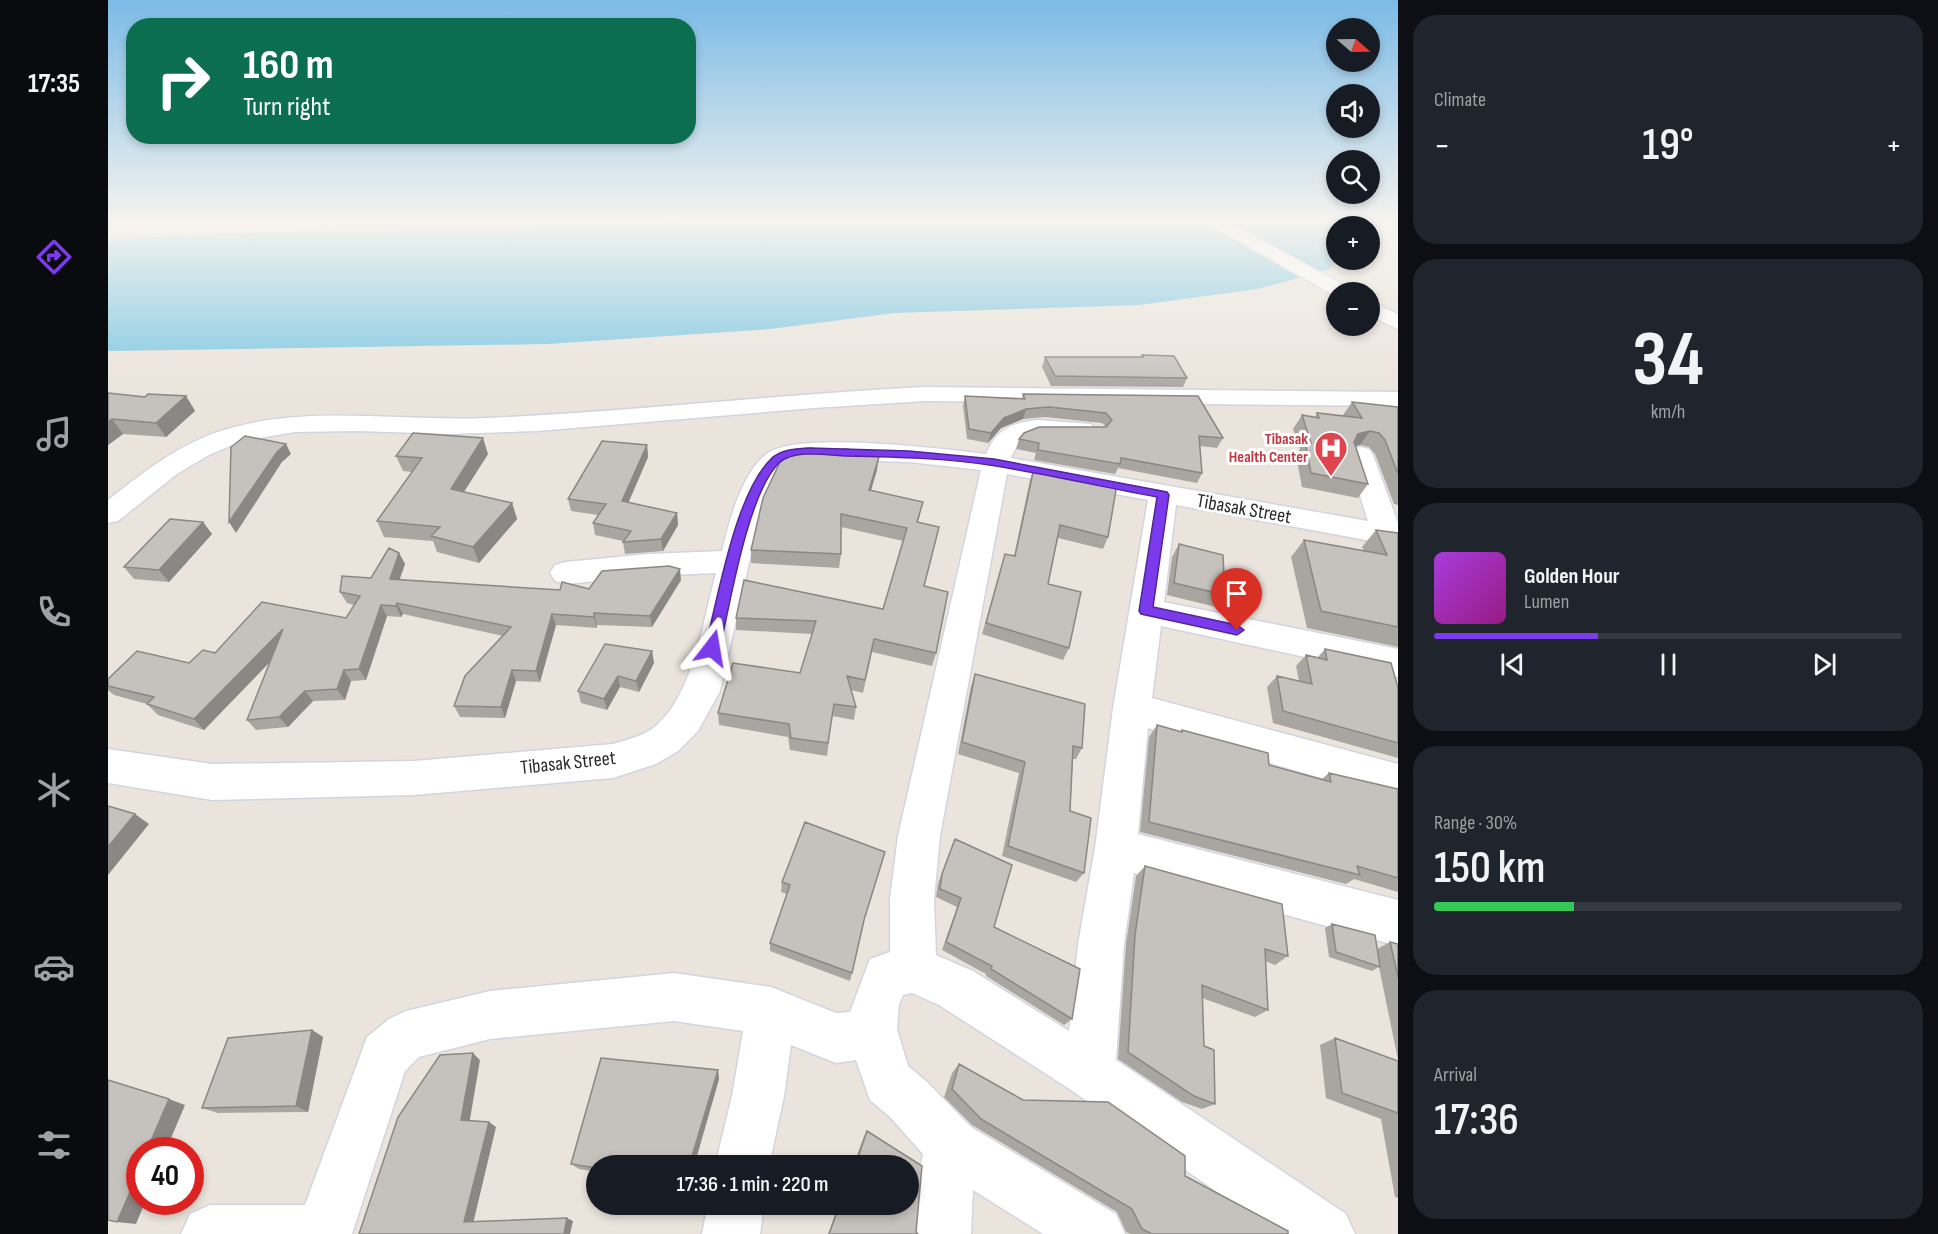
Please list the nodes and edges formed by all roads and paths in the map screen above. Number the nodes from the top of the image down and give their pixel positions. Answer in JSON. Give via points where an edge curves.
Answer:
{"nodes":[{"id":1,"x":1380,"y":313,"type":"edge"},
{"id":2,"x":1398,"y":323,"type":"edge"},
{"id":3,"x":1398,"y":399,"type":"edge"},
{"id":4,"x":1093,"y":430,"type":"edge"},
{"id":5,"x":1360,"y":455,"type":"edge"},
{"id":6,"x":994,"y":463,"type":"junction"},
{"id":7,"x":1163,"y":495,"type":"junction"},
{"id":8,"x":108,"y":514,"type":"edge"},
{"id":9,"x":1393,"y":535,"type":"edge"},
{"id":10,"x":734,"y":561,"type":"junction"},
{"id":11,"x":566,"y":573,"type":"dead end"},
{"id":12,"x":1146,"y":611,"type":"junction"},
{"id":13,"x":1398,"y":663,"type":"edge"},
{"id":14,"x":1131,"y":708,"type":"junction"},
{"id":15,"x":108,"y":766,"type":"edge"},
{"id":16,"x":1398,"y":782,"type":"edge"},
{"id":17,"x":1116,"y":848,"type":"junction"},
{"id":18,"x":1398,"y":923,"type":"edge"},
{"id":19,"x":913,"y":969,"type":"junction"},
{"id":20,"x":771,"y":1011,"type":"junction"},
{"id":21,"x":872,"y":1029,"type":"junction"},
{"id":22,"x":1089,"y":1072,"type":"junction"},
{"id":23,"x":952,"y":1146,"type":"junction"},
{"id":24,"x":745,"y":1155,"type":"edge"},
{"id":25,"x":734,"y":1215,"type":"edge"},
{"id":26,"x":210,"y":1234,"type":"edge"},
{"id":27,"x":310,"y":1234,"type":"edge"},
{"id":28,"x":324,"y":1234,"type":"edge"},
{"id":29,"x":731,"y":1234,"type":"edge"},
{"id":30,"x":942,"y":1234,"type":"edge"},
{"id":31,"x":1096,"y":1234,"type":"edge"},
{"id":32,"x":1326,"y":1234,"type":"edge"}],
"edges":[{"from":1,"to":2,"type":"street"},
{"from":3,"to":8,"type":"street","via":[[925,394],[504,425],[267,427],[204,446]]},
{"from":4,"to":6,"type":"street","via":[[1018,429],[1005,439]]},
{"from":5,"to":9,"type":"street"},
{"from":6,"to":7,"type":"street","name":"Tibasak Street"},
{"from":6,"to":10,"type":"street","name":"Tibasak Street","via":[[909,454],[789,453],[776,460],[759,482]]},
{"from":6,"to":19,"type":"street","via":[[989,504],[919,836],[912,899]]},
{"from":7,"to":9,"type":"street","name":"Tibasak Street"},
{"from":7,"to":12,"type":"street"},
{"from":10,"to":11,"type":"street"},
{"from":10,"to":15,"type":"street","name":"Tibasak Street","via":[[702,691],[685,720],[665,740],[642,752],[613,760],[414,778],[212,783]]},
{"from":12,"to":13,"type":"street"},
{"from":12,"to":14,"type":"street"},
{"from":14,"to":16,"type":"street"},
{"from":14,"to":17,"type":"street"},
{"from":17,"to":18,"type":"street"},
{"from":17,"to":22,"type":"street","via":[[1101,944]]},
{"from":19,"to":21,"type":"street","via":[[887,976],[875,1005]]},
{"from":19,"to":22,"type":"street","via":[[956,988]]},
{"from":20,"to":21,"type":"street","via":[[836,1038]]},
{"from":20,"to":24,"type":"street"},
{"from":20,"to":28,"type":"street","via":[[674,997],[490,1016],[406,1036],[385,1055]]},
{"from":21,"to":23,"type":"street","via":[[888,1082]]},
{"from":22,"to":32,"type":"street"},
{"from":23,"to":30,"type":"street"},
{"from":23,"to":31,"type":"street"},
{"from":25,"to":29,"type":"street"},
{"from":26,"to":27,"type":"street"}]}
